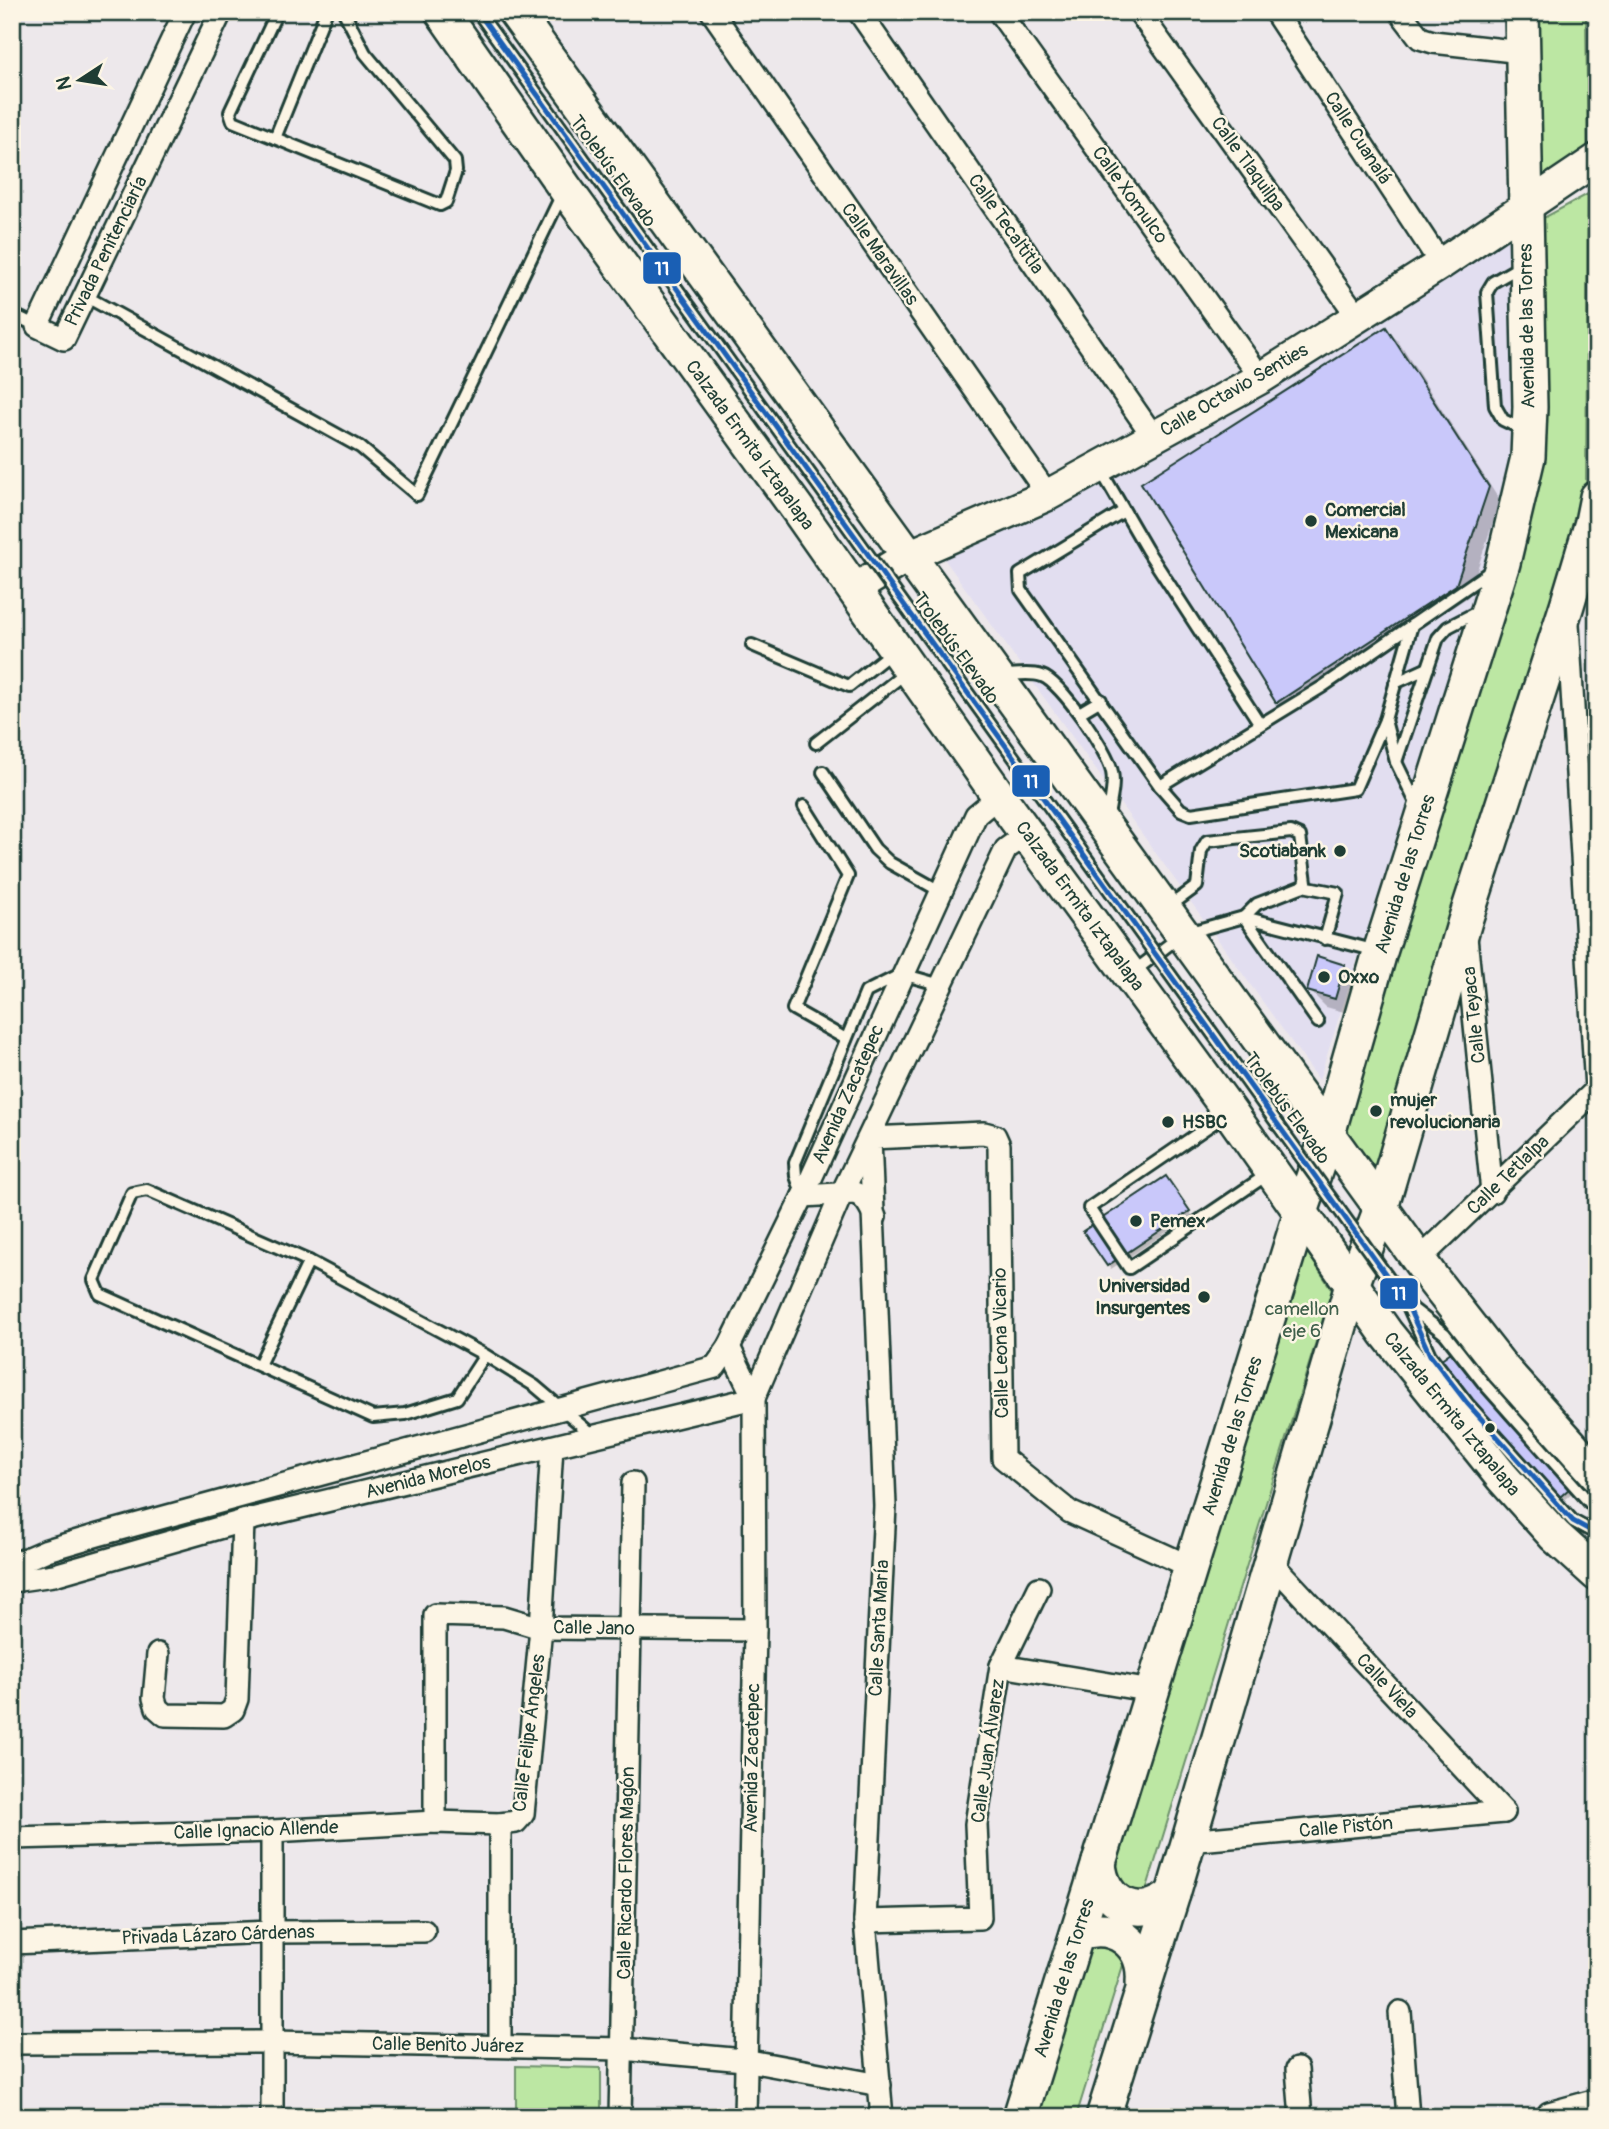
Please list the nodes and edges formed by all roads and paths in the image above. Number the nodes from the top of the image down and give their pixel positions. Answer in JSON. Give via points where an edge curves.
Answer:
{"nodes":[{"id":1,"x":185,"y":12,"type":"edge"},
{"id":2,"x":221,"y":12,"type":"edge"},
{"id":3,"x":277,"y":12,"type":"edge"},
{"id":4,"x":326,"y":12,"type":"edge"},
{"id":5,"x":344,"y":12,"type":"edge"},
{"id":6,"x":442,"y":12,"type":"edge"},
{"id":7,"x":478,"y":12,"type":"edge"},
{"id":8,"x":712,"y":12,"type":"edge"},
{"id":9,"x":859,"y":12,"type":"edge"},
{"id":10,"x":999,"y":12,"type":"edge"},
{"id":11,"x":1139,"y":12,"type":"edge"},
{"id":12,"x":1275,"y":12,"type":"edge"},
{"id":13,"x":1400,"y":12,"type":"edge"},
{"id":14,"x":1522,"y":12,"type":"edge"},
{"id":15,"x":524,"y":25,"type":"edge"},
{"id":16,"x":1522,"y":52,"type":"junction"},
{"id":17,"x":484,"y":72,"type":"junction"},
{"id":18,"x":275,"y":138,"type":"junction"},
{"id":19,"x":1597,"y":159,"type":"edge"},
{"id":20,"x":565,"y":188,"type":"junction"},
{"id":21,"x":1525,"y":209,"type":"junction"},
{"id":22,"x":1441,"y":264,"type":"junction"},
{"id":23,"x":85,"y":296,"type":"junction"},
{"id":24,"x":12,"y":314,"type":"edge"},
{"id":25,"x":1358,"y":317,"type":"junction"},
{"id":26,"x":37,"y":326,"type":"junction"},
{"id":27,"x":1261,"y":378,"type":"junction"},
{"id":28,"x":1153,"y":436,"type":"junction"},
{"id":29,"x":1099,"y":467,"type":"junction"},
{"id":30,"x":1048,"y":495,"type":"junction"},
{"id":31,"x":1597,"y":497,"type":"edge"},
{"id":32,"x":1124,"y":511,"type":"junction"},
{"id":33,"x":908,"y":556,"type":"junction"},
{"id":34,"x":1503,"y":563,"type":"junction"},
{"id":35,"x":853,"y":590,"type":"junction"},
{"id":36,"x":1567,"y":605,"type":"junction"},
{"id":37,"x":1489,"y":606,"type":"junction"},
{"id":38,"x":1412,"y":625,"type":"junction"},
{"id":39,"x":752,"y":645,"type":"dead end"},
{"id":40,"x":903,"y":659,"type":"junction"},
{"id":41,"x":1428,"y":668,"type":"junction"},
{"id":42,"x":994,"y":675,"type":"junction"},
{"id":43,"x":1395,"y":683,"type":"junction"},
{"id":44,"x":1101,"y":700,"type":"junction"},
{"id":45,"x":1079,"y":713,"type":"junction"},
{"id":46,"x":1385,"y":720,"type":"junction"},
{"id":47,"x":1260,"y":724,"type":"junction"},
{"id":48,"x":816,"y":743,"type":"dead end"},
{"id":49,"x":1396,"y":762,"type":"junction"},
{"id":50,"x":823,"y":772,"type":"dead end"},
{"id":51,"x":1160,"y":786,"type":"junction"},
{"id":52,"x":999,"y":796,"type":"junction"},
{"id":53,"x":804,"y":806,"type":"dead end"},
{"id":54,"x":1423,"y":816,"type":"junction"},
{"id":55,"x":1107,"y":829,"type":"junction"},
{"id":56,"x":1027,"y":834,"type":"junction"},
{"id":57,"x":1303,"y":886,"type":"junction"},
{"id":58,"x":940,"y":891,"type":"junction"},
{"id":59,"x":1244,"y":917,"type":"junction"},
{"id":60,"x":1465,"y":921,"type":"junction"},
{"id":61,"x":1174,"y":922,"type":"junction"},
{"id":62,"x":1325,"y":939,"type":"junction"},
{"id":63,"x":1380,"y":952,"type":"junction"},
{"id":64,"x":902,"y":974,"type":"junction"},
{"id":65,"x":1130,"y":974,"type":"junction"},
{"id":66,"x":941,"y":985,"type":"junction"},
{"id":67,"x":1318,"y":1022,"type":"dead end"},
{"id":68,"x":846,"y":1039,"type":"junction"},
{"id":69,"x":1597,"y":1089,"type":"edge"},
{"id":70,"x":1230,"y":1112,"type":"junction"},
{"id":71,"x":1328,"y":1134,"type":"junction"},
{"id":72,"x":870,"y":1138,"type":"junction"},
{"id":73,"x":1272,"y":1171,"type":"junction"},
{"id":74,"x":1492,"y":1192,"type":"junction"},
{"id":75,"x":841,"y":1195,"type":"junction"},
{"id":76,"x":803,"y":1196,"type":"junction"},
{"id":77,"x":1381,"y":1208,"type":"junction"},
{"id":78,"x":1301,"y":1212,"type":"junction"},
{"id":79,"x":875,"y":1217,"type":"junction"},
{"id":80,"x":1419,"y":1259,"type":"junction"},
{"id":81,"x":309,"y":1261,"type":"junction"},
{"id":82,"x":1352,"y":1285,"type":"junction"},
{"id":83,"x":1407,"y":1304,"type":"junction"},
{"id":84,"x":729,"y":1347,"type":"junction"},
{"id":85,"x":485,"y":1354,"type":"junction"},
{"id":86,"x":259,"y":1365,"type":"junction"},
{"id":87,"x":754,"y":1398,"type":"junction"},
{"id":88,"x":563,"y":1408,"type":"junction"},
{"id":89,"x":595,"y":1437,"type":"junction"},
{"id":90,"x":551,"y":1447,"type":"junction"},
{"id":91,"x":1597,"y":1474,"type":"edge"},
{"id":92,"x":633,"y":1483,"type":"dead end"},
{"id":93,"x":1597,"y":1511,"type":"edge"},
{"id":94,"x":243,"y":1521,"type":"junction"},
{"id":95,"x":1597,"y":1534,"type":"edge"},
{"id":96,"x":98,"y":1535,"type":"junction"},
{"id":97,"x":1270,"y":1561,"type":"junction"},
{"id":98,"x":104,"y":1562,"type":"junction"},
{"id":99,"x":1191,"y":1567,"type":"junction"},
{"id":100,"x":15,"y":1568,"type":"edge"},
{"id":101,"x":1597,"y":1574,"type":"edge"},
{"id":102,"x":1039,"y":1588,"type":"dead end"},
{"id":103,"x":541,"y":1628,"type":"junction"},
{"id":104,"x":631,"y":1628,"type":"junction"},
{"id":105,"x":755,"y":1630,"type":"junction"},
{"id":106,"x":158,"y":1654,"type":"dead end"},
{"id":107,"x":1001,"y":1666,"type":"junction"},
{"id":108,"x":1152,"y":1690,"type":"junction"},
{"id":109,"x":1504,"y":1812,"type":"joint"},
{"id":110,"x":435,"y":1822,"type":"junction"},
{"id":111,"x":500,"y":1824,"type":"junction"},
{"id":112,"x":272,"y":1831,"type":"junction"},
{"id":113,"x":12,"y":1838,"type":"edge"},
{"id":114,"x":1188,"y":1841,"type":"junction"},
{"id":115,"x":1099,"y":1863,"type":"junction"},
{"id":116,"x":1173,"y":1894,"type":"junction"},
{"id":117,"x":866,"y":1921,"type":"junction"},
{"id":118,"x":424,"y":1931,"type":"dead end"},
{"id":119,"x":272,"y":1932,"type":"junction"},
{"id":120,"x":1078,"y":1934,"type":"junction"},
{"id":121,"x":12,"y":1943,"type":"edge"},
{"id":122,"x":1143,"y":1983,"type":"junction"},
{"id":123,"x":1400,"y":2011,"type":"dead end"},
{"id":124,"x":272,"y":2042,"type":"junction"},
{"id":125,"x":12,"y":2043,"type":"edge"},
{"id":126,"x":500,"y":2045,"type":"junction"},
{"id":127,"x":622,"y":2049,"type":"junction"},
{"id":128,"x":744,"y":2060,"type":"junction"},
{"id":129,"x":1297,"y":2069,"type":"dead end"},
{"id":130,"x":880,"y":2085,"type":"junction"},
{"id":131,"x":1597,"y":2100,"type":"edge"},
{"id":132,"x":1108,"y":2109,"type":"edge"},
{"id":133,"x":1549,"y":2113,"type":"dead end"},
{"id":134,"x":272,"y":2117,"type":"edge"},
{"id":135,"x":620,"y":2117,"type":"edge"},
{"id":136,"x":745,"y":2117,"type":"edge"},
{"id":137,"x":882,"y":2117,"type":"edge"},
{"id":138,"x":1020,"y":2117,"type":"edge"},
{"id":139,"x":1301,"y":2117,"type":"edge"},
{"id":140,"x":1408,"y":2117,"type":"edge"}],
"edges":[{"from":1,"to":26,"type":"street","name":"Privada Penitenciaría"},
{"from":2,"to":23,"type":"street","name":"Privada Penitenciaría"},
{"from":3,"to":18,"type":"lane","via":[[230,112],[233,121]]},
{"from":4,"to":18,"type":"lane"},
{"from":5,"to":18,"type":"lane","via":[[365,54],[455,161],[446,202],[440,205]]},
{"from":6,"to":17,"type":"main road","name":"Calzada Ermita Iztapalapa"},
{"from":7,"to":83,"type":"lane","name":"Trolebús Elevado","bridge":true},
{"from":8,"to":30,"type":"street","name":"Calle Maravillas"},
{"from":9,"to":28,"type":"street","name":"Calle Tecaltitla"},
{"from":10,"to":27,"type":"street","name":"Calle Xomulco"},
{"from":11,"to":25,"type":"street","name":"Calle Tlaquilpa"},
{"from":12,"to":22,"type":"street","name":"Calle Cuanalá"},
{"from":13,"to":16,"type":"street","via":[[1420,38]]},
{"from":14,"to":16,"type":"main road","name":"Avenida de las Torres"},
{"from":15,"to":17,"type":"main road"},
{"from":15,"to":33,"type":"main road"},
{"from":16,"to":21,"type":"main road","name":"Avenida de las Torres"},
{"from":17,"to":20,"type":"main road","name":"Calzada Ermita Iztapalapa"},
{"from":19,"to":21,"type":"street","name":"Calle Octavio Senties"},
{"from":20,"to":23,"type":"lane","via":[[417,495],[359,447]]},
{"from":20,"to":35,"type":"main road","name":"Calzada Ermita Iztapalapa"},
{"from":21,"to":22,"type":"street","name":"Calle Octavio Senties"},
{"from":21,"to":34,"type":"main road","name":"Avenida de las Torres","via":[[1528,457]]},
{"from":22,"to":25,"type":"street","name":"Calle Octavio Senties"},
{"from":23,"to":26,"type":"street","name":"Privada Penitenciaría","via":[[64,339]]},
{"from":24,"to":26,"type":"lane"},
{"from":25,"to":27,"type":"street","name":"Calle Octavio Senties"},
{"from":27,"to":28,"type":"street","name":"Calle Octavio Senties"},
{"from":28,"to":29,"type":"street","name":"Calle Octavio Senties"},
{"from":29,"to":30,"type":"street","name":"Calle Octavio Senties"},
{"from":29,"to":32,"type":"lane"},
{"from":30,"to":33,"type":"street","name":"Calle Octavio Senties"},
{"from":31,"to":36,"type":"main road"},
{"from":32,"to":44,"type":"lane","via":[[1020,574],[1021,590]]},
{"from":32,"to":47,"type":"lane"},
{"from":33,"to":35,"type":"street","name":"Calle Octavio Senties"},
{"from":33,"to":42,"type":"main road"},
{"from":34,"to":37,"type":"main road","name":"Avenida de las Torres"},
{"from":34,"to":38,"type":"lane"},
{"from":35,"to":40,"type":"main road","name":"Calzada Ermita Iztapalapa"},
{"from":36,"to":60,"type":"main road"},
{"from":36,"to":69,"type":"street"},
{"from":37,"to":41,"type":"lane","via":[[1448,627],[1438,638]]},
{"from":37,"to":54,"type":"main road","name":"Avenida de las Torres"},
{"from":38,"to":43,"type":"lane"},
{"from":38,"to":47,"type":"lane"},
{"from":39,"to":40,"type":"lane","via":[[849,686]]},
{"from":40,"to":48,"type":"lane"},
{"from":40,"to":52,"type":"main road","name":"Calzada Ermita Iztapalapa"},
{"from":41,"to":43,"type":"lane"},
{"from":41,"to":49,"type":"lane"},
{"from":42,"to":45,"type":"lane","via":[[1041,675]]},
{"from":42,"to":55,"type":"main road"},
{"from":43,"to":46,"type":"lane"},
{"from":44,"to":45,"type":"lane"},
{"from":44,"to":51,"type":"lane"},
{"from":45,"to":55,"type":"lane","via":[[1108,757],[1113,775]]},
{"from":46,"to":49,"type":"lane"},
{"from":46,"to":51,"type":"lane","via":[[1355,789],[1191,814],[1181,810]]},
{"from":47,"to":51,"type":"lane"},
{"from":49,"to":54,"type":"lane"},
{"from":50,"to":58,"type":"lane","via":[[875,849],[890,863]]},
{"from":52,"to":56,"type":"main road","name":"Calzada Ermita Iztapalapa"},
{"from":52,"to":58,"type":"street","name":"Avenida Zacatepec","via":[[976,815]]},
{"from":53,"to":68,"type":"lane","via":[[848,876],[793,1009]]},
{"from":54,"to":63,"type":"main road","name":"Avenida de las Torres"},
{"from":55,"to":61,"type":"main road"},
{"from":56,"to":65,"type":"main road","name":"Calzada Ermita Iztapalapa"},
{"from":56,"to":66,"type":"street","name":"Avenida Zacatepec","via":[[1006,849]]},
{"from":57,"to":59,"type":"lane","via":[[1257,904]]},
{"from":57,"to":61,"type":"lane","via":[[1300,836],[1291,832],[1207,841],[1201,851],[1197,886]]},
{"from":57,"to":62,"type":"lane","via":[[1338,893]]},
{"from":58,"to":64,"type":"street","name":"Avenida Zacatepec"},
{"from":59,"to":61,"type":"lane"},
{"from":59,"to":62,"type":"lane"},
{"from":59,"to":67,"type":"lane"},
{"from":60,"to":74,"type":"street","name":"Calle Teyaca"},
{"from":60,"to":77,"type":"main road"},
{"from":61,"to":65,"type":"lane"},
{"from":61,"to":71,"type":"main road"},
{"from":62,"to":63,"type":"lane"},
{"from":63,"to":71,"type":"main road","name":"Avenida de las Torres"},
{"from":64,"to":66,"type":"lane"},
{"from":64,"to":68,"type":"lane","via":[[866,992]]},
{"from":64,"to":76,"type":"street","name":"Avenida Zacatepec"},
{"from":65,"to":70,"type":"main road","name":"Calzada Ermita Iztapalapa"},
{"from":66,"to":72,"type":"street","name":"Avenida Zacatepec"},
{"from":68,"to":76,"type":"lane","via":[[795,1163]]},
{"from":69,"to":74,"type":"street","name":"Calle Tetlalpa"},
{"from":70,"to":73,"type":"main road","name":"Calzada Ermita Iztapalapa"},
{"from":70,"to":73,"type":"lane","via":[[1089,1208],[1129,1268]]},
{"from":71,"to":77,"type":"main road"},
{"from":71,"to":78,"type":"main road","name":"Avenida de las Torres"},
{"from":72,"to":75,"type":"street","name":"Avenida Zacatepec"},
{"from":72,"to":79,"type":"street","name":"Calle Santa María"},
{"from":72,"to":99,"type":"street","name":"Calle Leona Vicario","via":[[995,1136],[999,1145],[1003,1458],[1070,1512]]},
{"from":73,"to":78,"type":"main road","name":"Calzada Ermita Iztapalapa"},
{"from":74,"to":80,"type":"street","name":"Calle Tetlalpa"},
{"from":75,"to":76,"type":"street"},
{"from":75,"to":79,"type":"street","via":[[861,1195]]},
{"from":75,"to":87,"type":"street","name":"Avenida Zacatepec"},
{"from":76,"to":84,"type":"street","name":"Avenida Zacatepec"},
{"from":77,"to":80,"type":"main road"},
{"from":77,"to":82,"type":"main road"},
{"from":78,"to":82,"type":"main road","name":"Calzada Ermita Iztapalapa"},
{"from":78,"to":99,"type":"main road","name":"Avenida de las Torres"},
{"from":79,"to":117,"type":"street","name":"Calle Santa María","via":[[885,1506]]},
{"from":80,"to":91,"type":"main road","via":[[1502,1368]]},
{"from":81,"to":85,"type":"lane"},
{"from":81,"to":86,"type":"lane"},
{"from":81,"to":86,"type":"lane","via":[[147,1190],[132,1194],[127,1204],[94,1280],[100,1294]]},
{"from":82,"to":97,"type":"main road"},
{"from":82,"to":101,"type":"main road","name":"Calzada Ermita Iztapalapa","via":[[1407,1362],[1494,1467],[1555,1536]]},
{"from":83,"to":93,"type":"lane","name":"Trolebús Elevado","via":[[1445,1334]]},
{"from":83,"to":95,"type":"lane","name":"Trolebús Elevado","via":[[1430,1355],[1467,1403],[1573,1521]]},
{"from":84,"to":87,"type":"street","name":"Avenida Zacatepec"},
{"from":84,"to":88,"type":"street","name":"Avenida Morelos","via":[[715,1367]]},
{"from":85,"to":86,"type":"lane","via":[[457,1398],[405,1414],[373,1417]]},
{"from":85,"to":88,"type":"lane"},
{"from":87,"to":89,"type":"street","name":"Avenida Morelos"},
{"from":87,"to":105,"type":"street","name":"Avenida Zacatepec"},
{"from":88,"to":89,"type":"lane"},
{"from":88,"to":96,"type":"street","name":"Avenida Morelos"},
{"from":89,"to":90,"type":"street","name":"Avenida Morelos"},
{"from":90,"to":94,"type":"street","name":"Avenida Morelos"},
{"from":90,"to":103,"type":"street","name":"Calle Felipe Ángeles"},
{"from":92,"to":104,"type":"street","name":"Calle Ricardo Flores Magón"},
{"from":94,"to":98,"type":"street","name":"Avenida Morelos"},
{"from":94,"to":106,"type":"street","via":[[233,1710],[224,1716],[165,1715],[154,1698]]},
{"from":96,"to":98,"type":"street"},
{"from":96,"to":100,"type":"street","name":"Avenida Morelos"},
{"from":97,"to":109,"type":"street","name":"Calle Viela"},
{"from":97,"to":114,"type":"main road"},
{"from":98,"to":100,"type":"street","name":"Avenida Morelos"},
{"from":99,"to":108,"type":"main road","name":"Avenida de las Torres"},
{"from":102,"to":107,"type":"street"},
{"from":103,"to":104,"type":"street","name":"Calle Jano"},
{"from":103,"to":110,"type":"street","name":"Calle Jano","via":[[504,1617],[435,1615]]},
{"from":103,"to":111,"type":"street","name":"Calle Felipe Ángeles","via":[[523,1814],[516,1822]]},
{"from":104,"to":105,"type":"street","name":"Calle Jano"},
{"from":104,"to":127,"type":"street","name":"Calle Ricardo Flores Magón"},
{"from":105,"to":128,"type":"street","name":"Avenida Zacatepec"},
{"from":107,"to":108,"type":"street","name":"Calle Juan Álvarez"},
{"from":107,"to":117,"type":"street","name":"Calle Juan Álvarez","via":[[976,1824],[980,1918]]},
{"from":108,"to":115,"type":"main road","name":"Avenida de las Torres"},
{"from":109,"to":114,"type":"street","name":"Calle Pistón"},
{"from":110,"to":111,"type":"street","name":"Calle Ignacio Allende"},
{"from":110,"to":112,"type":"street","name":"Calle Ignacio Allende"},
{"from":111,"to":126,"type":"street","name":"Calle Felipe Ángeles"},
{"from":112,"to":113,"type":"street","name":"Calle Ignacio Allende"},
{"from":112,"to":119,"type":"street"},
{"from":114,"to":116,"type":"main road"},
{"from":115,"to":116,"type":"main road","via":[[1103,1884],[1126,1906],[1146,1909]]},
{"from":115,"to":120,"type":"main road","name":"Avenida de las Torres"},
{"from":116,"to":122,"type":"main road"},
{"from":117,"to":130,"type":"street","name":"Calle Santa María"},
{"from":118,"to":119,"type":"street","name":"Privada Lázaro Cárdenas"},
{"from":119,"to":121,"type":"street","name":"Privada Lázaro Cárdenas"},
{"from":119,"to":124,"type":"street"},
{"from":120,"to":122,"type":"main road","via":[[1097,1929],[1125,1938],[1138,1953]]},
{"from":120,"to":138,"type":"main road","name":"Avenida de las Torres"},
{"from":122,"to":132,"type":"main road"},
{"from":123,"to":140,"type":"street"},
{"from":124,"to":125,"type":"street","name":"Calle Benito Juárez"},
{"from":124,"to":126,"type":"street","name":"Calle Benito Juárez"},
{"from":124,"to":134,"type":"street"},
{"from":126,"to":127,"type":"street","name":"Calle Benito Juárez"},
{"from":127,"to":128,"type":"street","name":"Calle Benito Juárez"},
{"from":127,"to":135,"type":"street","name":"Calle Ricardo Flores Magón"},
{"from":128,"to":130,"type":"street","name":"Calle Benito Juárez"},
{"from":128,"to":136,"type":"street","name":"Avenida Zacatepec"},
{"from":129,"to":139,"type":"street"},
{"from":130,"to":137,"type":"street","name":"Calle Santa María"},
{"from":131,"to":133,"type":"street"}]}
